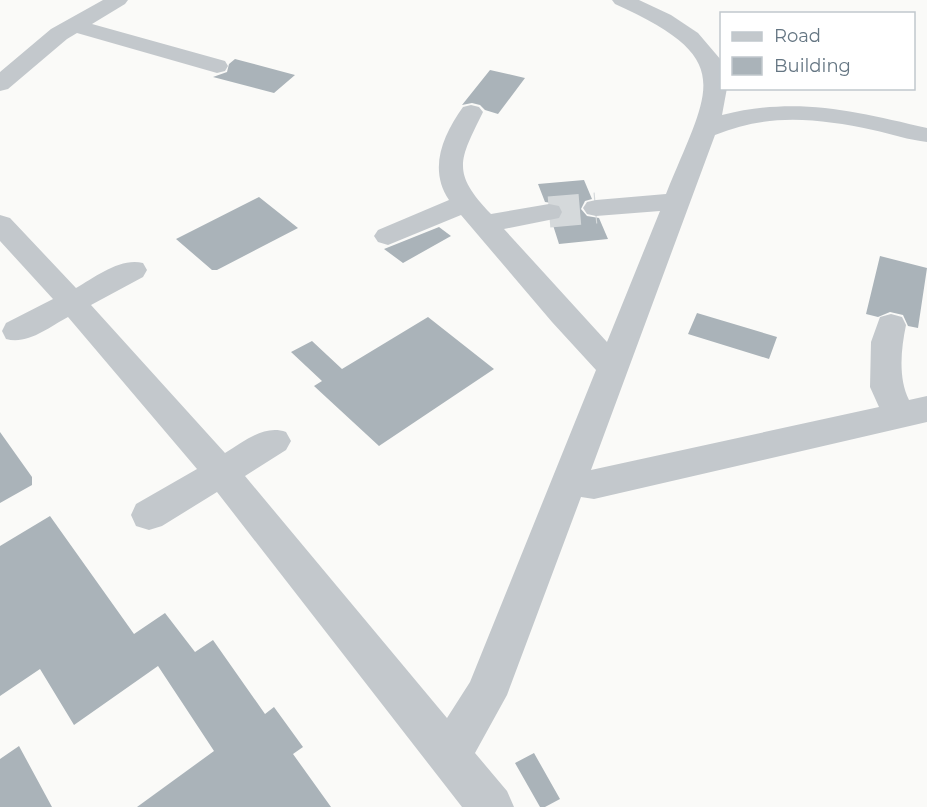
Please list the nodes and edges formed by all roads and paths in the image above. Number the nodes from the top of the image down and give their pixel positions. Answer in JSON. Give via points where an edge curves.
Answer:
{"nodes":[{"id":1,"x":118,"y":0,"type":"edge"},
{"id":2,"x":625,"y":1,"type":"edge"},
{"id":3,"x":73,"y":25,"type":"junction"},
{"id":4,"x":217,"y":66,"type":"dead end"},
{"id":5,"x":0,"y":84,"type":"edge"},
{"id":6,"x":471,"y":112,"type":"dead end"},
{"id":7,"x":703,"y":131,"type":"junction"},
{"id":8,"x":926,"y":135,"type":"edge"},
{"id":9,"x":676,"y":201,"type":"junction"},
{"id":10,"x":463,"y":204,"type":"junction"},
{"id":11,"x":596,"y":208,"type":"tunnel mouth"},
{"id":12,"x":549,"y":212,"type":"tunnel mouth"},
{"id":13,"x":0,"y":224,"type":"edge"},
{"id":14,"x":485,"y":224,"type":"junction"},
{"id":15,"x":388,"y":236,"type":"dead end"},
{"id":16,"x":134,"y":270,"type":"dead end"},
{"id":17,"x":72,"y":302,"type":"junction"},
{"id":18,"x":891,"y":325,"type":"dead end"},
{"id":19,"x":17,"y":331,"type":"dead end"},
{"id":20,"x":611,"y":366,"type":"junction"},
{"id":21,"x":914,"y":412,"type":"edge"},
{"id":22,"x":274,"y":441,"type":"dead end"},
{"id":23,"x":221,"y":472,"type":"junction"},
{"id":24,"x":569,"y":480,"type":"junction"},
{"id":25,"x":149,"y":515,"type":"dead end"},
{"id":26,"x":448,"y":756,"type":"junction"},
{"id":27,"x":491,"y":807,"type":"edge"}],
"edges":[{"from":1,"to":3,"type":"street"},
{"from":2,"to":7,"type":"street","via":[[677,27],[706,53],[715,73],[716,92]]},
{"from":3,"to":4,"type":"street"},
{"from":3,"to":5,"type":"street"},
{"from":6,"to":10,"type":"street","via":[[451,156],[451,172]]},
{"from":7,"to":8,"type":"street","via":[[725,119],[799,110]]},
{"from":7,"to":9,"type":"street"},
{"from":9,"to":11,"type":"street"},
{"from":9,"to":20,"type":"street"},
{"from":10,"to":14,"type":"street"},
{"from":10,"to":15,"type":"street"},
{"from":12,"to":14,"type":"street"},
{"from":13,"to":17,"type":"street"},
{"from":14,"to":20,"type":"street","via":[[568,323]]},
{"from":16,"to":17,"type":"street"},
{"from":17,"to":19,"type":"street"},
{"from":17,"to":23,"type":"street"},
{"from":18,"to":21,"type":"street","via":[[886,387]]},
{"from":20,"to":24,"type":"street"},
{"from":21,"to":24,"type":"street","via":[[594,485]]},
{"from":22,"to":23,"type":"street"},
{"from":23,"to":25,"type":"street"},
{"from":23,"to":26,"type":"street"},
{"from":24,"to":26,"type":"street","via":[[486,695]]},
{"from":26,"to":27,"type":"street"}]}
